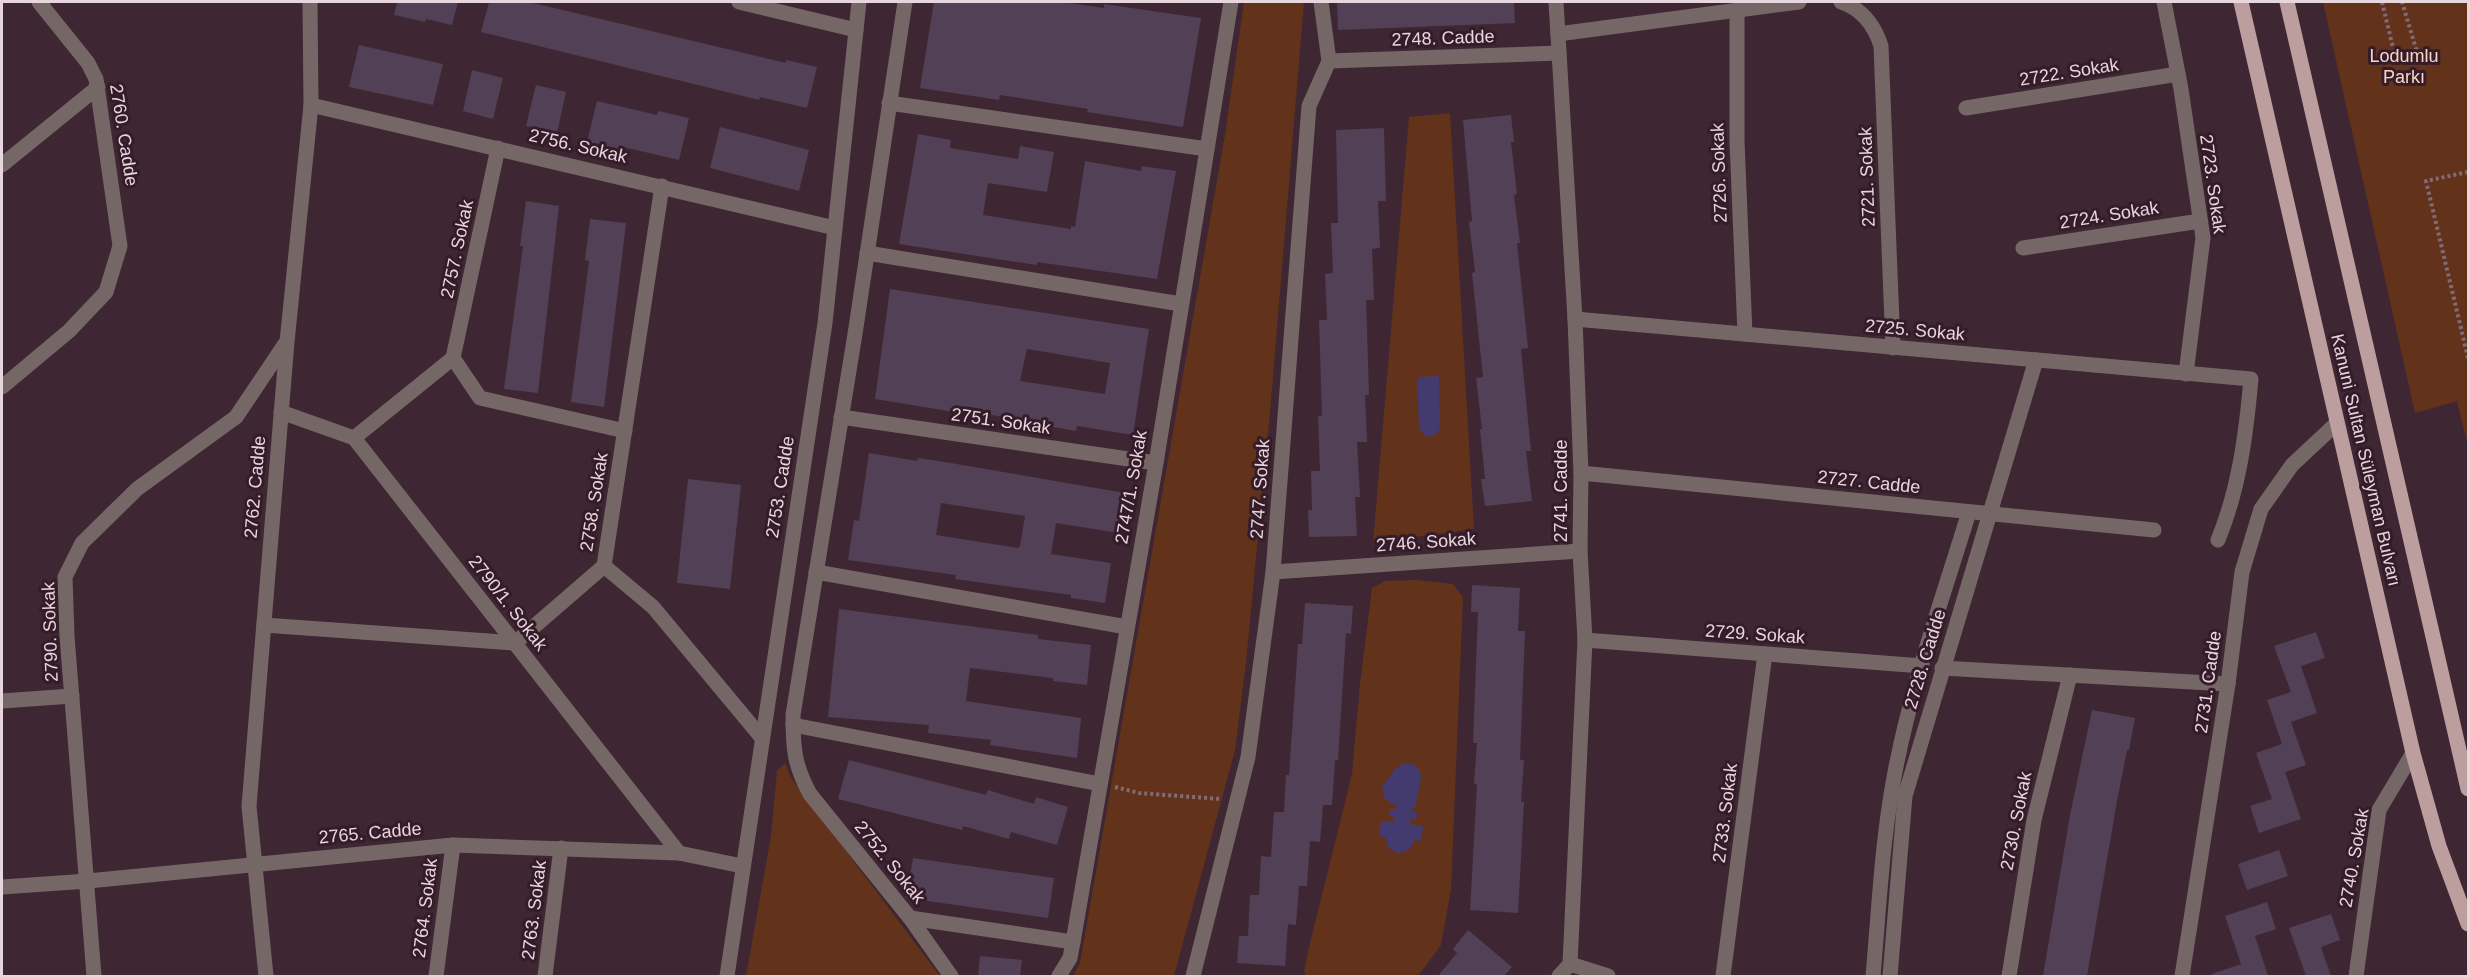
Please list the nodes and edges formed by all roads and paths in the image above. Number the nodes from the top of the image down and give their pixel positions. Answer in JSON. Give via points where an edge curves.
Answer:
{"nodes":[{"id":1,"x":39,"y":2,"type":"edge"},
{"id":2,"x":310,"y":2,"type":"edge"},
{"id":3,"x":739,"y":2,"type":"edge"},
{"id":4,"x":859,"y":2,"type":"edge"},
{"id":5,"x":904,"y":2,"type":"edge"},
{"id":6,"x":1231,"y":2,"type":"edge"},
{"id":7,"x":1321,"y":2,"type":"edge"},
{"id":8,"x":1556,"y":2,"type":"edge"},
{"id":9,"x":1799,"y":2,"type":"edge"},
{"id":10,"x":1840,"y":2,"type":"edge"},
{"id":11,"x":2164,"y":2,"type":"edge"},
{"id":12,"x":2241,"y":2,"type":"edge"},
{"id":13,"x":2286,"y":2,"type":"edge"},
{"id":14,"x":2382,"y":2,"type":"edge"},
{"id":15,"x":2402,"y":2,"type":"edge"},
{"id":16,"x":1737,"y":11,"type":"junction"},
{"id":17,"x":856,"y":30,"type":"junction"},
{"id":18,"x":1558,"y":34,"type":"junction"},
{"id":19,"x":1560,"y":53,"type":"junction"},
{"id":20,"x":1329,"y":61,"type":"junction"},
{"id":21,"x":2178,"y":74,"type":"junction"},
{"id":22,"x":99,"y":87,"type":"junction"},
{"id":23,"x":889,"y":103,"type":"junction"},
{"id":24,"x":311,"y":105,"type":"junction"},
{"id":25,"x":1966,"y":108,"type":"dead end"},
{"id":26,"x":498,"y":148,"type":"junction"},
{"id":27,"x":1207,"y":149,"type":"junction"},
{"id":28,"x":2,"y":165,"type":"edge"},
{"id":29,"x":2469,"y":172,"type":"edge"},
{"id":30,"x":662,"y":186,"type":"junction"},
{"id":31,"x":2200,"y":221,"type":"junction"},
{"id":32,"x":835,"y":228,"type":"junction"},
{"id":33,"x":2023,"y":248,"type":"dead end"},
{"id":34,"x":867,"y":253,"type":"junction"},
{"id":35,"x":1181,"y":304,"type":"junction"},
{"id":36,"x":1575,"y":319,"type":"junction"},
{"id":37,"x":1745,"y":334,"type":"junction"},
{"id":38,"x":287,"y":342,"type":"junction"},
{"id":39,"x":1893,"y":348,"type":"junction"},
{"id":40,"x":453,"y":358,"type":"junction"},
{"id":41,"x":2469,"y":358,"type":"edge"},
{"id":42,"x":2036,"y":360,"type":"junction"},
{"id":43,"x":2186,"y":374,"type":"junction"},
{"id":44,"x":2,"y":387,"type":"edge"},
{"id":45,"x":281,"y":412,"type":"junction"},
{"id":46,"x":841,"y":417,"type":"junction"},
{"id":47,"x":2337,"y":423,"type":"junction"},
{"id":48,"x":625,"y":432,"type":"junction"},
{"id":49,"x":354,"y":438,"type":"junction"},
{"id":50,"x":1156,"y":463,"type":"junction"},
{"id":51,"x":1581,"y":473,"type":"junction"},
{"id":52,"x":1969,"y":512,"type":"junction"},
{"id":53,"x":1989,"y":514,"type":"junction"},
{"id":54,"x":2154,"y":530,"type":"dead end"},
{"id":55,"x":2218,"y":540,"type":"dead end"},
{"id":56,"x":1580,"y":551,"type":"junction"},
{"id":57,"x":604,"y":566,"type":"junction"},
{"id":58,"x":816,"y":572,"type":"junction"},
{"id":59,"x":1273,"y":572,"type":"junction"},
{"id":60,"x":264,"y":625,"type":"junction"},
{"id":61,"x":1127,"y":627,"type":"junction"},
{"id":62,"x":1585,"y":640,"type":"junction"},
{"id":63,"x":515,"y":643,"type":"junction"},
{"id":64,"x":1765,"y":654,"type":"junction"},
{"id":65,"x":1922,"y":666,"type":"junction"},
{"id":66,"x":1942,"y":668,"type":"junction"},
{"id":67,"x":2070,"y":675,"type":"junction"},
{"id":68,"x":2228,"y":684,"type":"junction"},
{"id":69,"x":72,"y":696,"type":"junction"},
{"id":70,"x":2,"y":701,"type":"edge"},
{"id":71,"x":793,"y":725,"type":"junction"},
{"id":72,"x":762,"y":738,"type":"junction"},
{"id":73,"x":2413,"y":753,"type":"junction"},
{"id":74,"x":1100,"y":784,"type":"junction"},
{"id":75,"x":2469,"y":789,"type":"edge"},
{"id":76,"x":1238,"y":801,"type":"junction"},
{"id":77,"x":453,"y":845,"type":"junction"},
{"id":78,"x":561,"y":848,"type":"junction"},
{"id":79,"x":679,"y":853,"type":"junction"},
{"id":80,"x":255,"y":863,"type":"junction"},
{"id":81,"x":742,"y":866,"type":"junction"},
{"id":82,"x":88,"y":881,"type":"junction"},
{"id":83,"x":2,"y":886,"type":"edge"},
{"id":84,"x":909,"y":918,"type":"junction"},
{"id":85,"x":2469,"y":924,"type":"edge"},
{"id":86,"x":1073,"y":942,"type":"junction"},
{"id":87,"x":1570,"y":964,"type":"junction"},
{"id":88,"x":94,"y":976,"type":"edge"},
{"id":89,"x":266,"y":976,"type":"edge"},
{"id":90,"x":436,"y":976,"type":"edge"},
{"id":91,"x":545,"y":976,"type":"edge"},
{"id":92,"x":727,"y":976,"type":"edge"},
{"id":93,"x":951,"y":976,"type":"edge"},
{"id":94,"x":1059,"y":976,"type":"edge"},
{"id":95,"x":1193,"y":976,"type":"edge"},
{"id":96,"x":1559,"y":976,"type":"edge"},
{"id":97,"x":1608,"y":976,"type":"edge"},
{"id":98,"x":1723,"y":976,"type":"edge"},
{"id":99,"x":1873,"y":976,"type":"edge"},
{"id":100,"x":1890,"y":976,"type":"edge"},
{"id":101,"x":2009,"y":976,"type":"edge"},
{"id":102,"x":2182,"y":976,"type":"edge"},
{"id":103,"x":2356,"y":976,"type":"edge"}],
"edges":[{"from":1,"to":22,"type":"street","name":"2760. Cadde","via":[[88,63]]},
{"from":2,"to":24,"type":"street","name":"2762. Cadde"},
{"from":3,"to":17,"type":"street"},
{"from":4,"to":17,"type":"street","name":"2753. Cadde"},
{"from":5,"to":23,"type":"street"},
{"from":6,"to":27,"type":"street","name":"2747/1. Sokak"},
{"from":7,"to":20,"type":"street"},
{"from":8,"to":18,"type":"street","name":"2741. Cadde"},
{"from":9,"to":16,"type":"street"},
{"from":10,"to":39,"type":"street","name":"2721. Sokak","via":[[1859,11],[1873,27],[1881,46]]},
{"from":11,"to":21,"type":"street","name":"2723. Sokak"},
{"from":12,"to":47,"type":"main road","name":"Kanuni Sultan Süleyman Bulvarı"},
{"from":13,"to":75,"type":"main road","name":"Kanuni Sultan Süleyman Bulvarı"},
{"from":14,"to":15,"type":"path","via":[[2396,60],[2417,52]]},
{"from":16,"to":18,"type":"street"},
{"from":16,"to":37,"type":"street","name":"2726. Sokak","via":[[1737,141]]},
{"from":17,"to":32,"type":"street","name":"2753. Cadde"},
{"from":18,"to":19,"type":"street","name":"2741. Cadde"},
{"from":19,"to":20,"type":"street","name":"2748. Cadde"},
{"from":19,"to":36,"type":"street","name":"2741. Cadde"},
{"from":20,"to":59,"type":"street","name":"2747. Sokak","via":[[1309,106]]},
{"from":21,"to":25,"type":"street","name":"2722. Sokak"},
{"from":21,"to":31,"type":"street","name":"2723. Sokak"},
{"from":22,"to":28,"type":"street"},
{"from":22,"to":44,"type":"street","name":"2760. Cadde","via":[[120,246],[106,292],[69,331]]},
{"from":23,"to":27,"type":"street"},
{"from":23,"to":34,"type":"street"},
{"from":24,"to":26,"type":"street","name":"2756. Sokak"},
{"from":24,"to":38,"type":"street","name":"2762. Cadde"},
{"from":26,"to":30,"type":"street","name":"2756. Sokak"},
{"from":26,"to":40,"type":"street","name":"2757. Sokak"},
{"from":27,"to":35,"type":"street","name":"2747/1. Sokak"},
{"from":29,"to":41,"type":"path","via":[[2426,181]]},
{"from":30,"to":32,"type":"street","name":"2756. Sokak"},
{"from":30,"to":48,"type":"street","name":"2758. Sokak"},
{"from":31,"to":33,"type":"street","name":"2724. Sokak"},
{"from":31,"to":43,"type":"street","name":"2723. Sokak","via":[[2203,238]]},
{"from":32,"to":72,"type":"street","name":"2753. Cadde","via":[[825,323]]},
{"from":34,"to":35,"type":"street"},
{"from":34,"to":46,"type":"street"},
{"from":35,"to":50,"type":"street","name":"2747/1. Sokak"},
{"from":36,"to":37,"type":"street","name":"2725. Sokak"},
{"from":36,"to":51,"type":"street","name":"2741. Cadde"},
{"from":37,"to":39,"type":"street","name":"2725. Sokak"},
{"from":38,"to":45,"type":"street","name":"2762. Cadde"},
{"from":38,"to":69,"type":"street","name":"2790. Sokak","via":[[236,417],[137,489],[82,543],[66,577]]},
{"from":39,"to":42,"type":"street","name":"2725. Sokak"},
{"from":40,"to":48,"type":"street","via":[[480,398]]},
{"from":40,"to":49,"type":"street"},
{"from":42,"to":43,"type":"street","name":"2725. Sokak"},
{"from":42,"to":53,"type":"street","name":"2728. Cadde"},
{"from":43,"to":55,"type":"street","name":"2725. Sokak","via":[[2251,380],[2245,441],[2231,508]]},
{"from":45,"to":49,"type":"street"},
{"from":45,"to":60,"type":"street","name":"2762. Cadde"},
{"from":46,"to":50,"type":"street","name":"2751. Sokak"},
{"from":46,"to":58,"type":"street"},
{"from":47,"to":68,"type":"street","name":"2731. Cadde","via":[[2292,465],[2261,510],[2242,572]]},
{"from":47,"to":73,"type":"main road","name":"Kanuni Sultan Süleyman Bulvarı"},
{"from":48,"to":57,"type":"street","name":"2758. Sokak"},
{"from":49,"to":63,"type":"street","name":"2790/1. Sokak"},
{"from":50,"to":61,"type":"street","name":"2747/1. Sokak"},
{"from":51,"to":52,"type":"street","name":"2727. Cadde"},
{"from":51,"to":56,"type":"street","name":"2741. Cadde"},
{"from":52,"to":53,"type":"street","name":"2727. Cadde"},
{"from":52,"to":65,"type":"street","name":"2728. Cadde"},
{"from":53,"to":54,"type":"street","name":"2727. Cadde"},
{"from":53,"to":66,"type":"street","name":"2728. Cadde"},
{"from":56,"to":59,"type":"street","name":"2746. Sokak"},
{"from":56,"to":62,"type":"street","name":"2741. Cadde"},
{"from":57,"to":63,"type":"street","name":"2758. Sokak"},
{"from":57,"to":72,"type":"street","via":[[653,607]]},
{"from":58,"to":61,"type":"street"},
{"from":58,"to":71,"type":"street"},
{"from":59,"to":76,"type":"street","name":"2747. Sokak","via":[[1248,757]]},
{"from":60,"to":63,"type":"street"},
{"from":60,"to":80,"type":"street","name":"2762. Cadde","via":[[249,806]]},
{"from":61,"to":74,"type":"street","name":"2747/1. Sokak"},
{"from":62,"to":64,"type":"street","name":"2729. Sokak"},
{"from":62,"to":87,"type":"street","name":"2741. Cadde"},
{"from":63,"to":79,"type":"street","name":"2790/1. Sokak"},
{"from":64,"to":65,"type":"street","name":"2729. Sokak"},
{"from":64,"to":98,"type":"street","name":"2733. Sokak"},
{"from":65,"to":99,"type":"street","name":"2728. Cadde","via":[[1889,807]]},
{"from":66,"to":67,"type":"street"},
{"from":66,"to":100,"type":"street","name":"2728. Cadde","via":[[1905,795]]},
{"from":67,"to":68,"type":"street"},
{"from":67,"to":101,"type":"street","name":"2730. Sokak","via":[[2034,820]]},
{"from":68,"to":102,"type":"street","name":"2731. Cadde"},
{"from":69,"to":70,"type":"street"},
{"from":69,"to":82,"type":"street","name":"2790. Sokak"},
{"from":71,"to":74,"type":"street"},
{"from":71,"to":84,"type":"street","name":"2752. Sokak","via":[[798,773],[810,794]]},
{"from":72,"to":81,"type":"street","name":"2753. Cadde"},
{"from":73,"to":85,"type":"main road","name":"Kanuni Sultan Süleyman Bulvarı","via":[[2439,846]]},
{"from":73,"to":103,"type":"street","name":"2740. Sokak","via":[[2379,810]]},
{"from":74,"to":76,"type":"path","via":[[1139,793]]},
{"from":74,"to":86,"type":"street","name":"2747/1. Sokak"},
{"from":76,"to":95,"type":"street","name":"2747. Sokak"},
{"from":77,"to":78,"type":"street","name":"2765. Cadde"},
{"from":77,"to":80,"type":"street","name":"2765. Cadde"},
{"from":77,"to":90,"type":"street","name":"2764. Sokak"},
{"from":78,"to":79,"type":"street","name":"2765. Cadde"},
{"from":78,"to":91,"type":"street","name":"2763. Sokak"},
{"from":79,"to":81,"type":"street","name":"2765. Cadde"},
{"from":80,"to":82,"type":"street","name":"2765. Cadde"},
{"from":80,"to":89,"type":"street","name":"2762. Cadde"},
{"from":81,"to":92,"type":"street","name":"2753. Cadde"},
{"from":82,"to":83,"type":"street","name":"2765. Cadde"},
{"from":82,"to":88,"type":"street","name":"2790. Sokak"},
{"from":84,"to":86,"type":"street"},
{"from":84,"to":93,"type":"street","name":"2752. Sokak"},
{"from":86,"to":94,"type":"street","name":"2747/1. Sokak","via":[[1070,958]]},
{"from":87,"to":96,"type":"street"},
{"from":87,"to":97,"type":"street"}]}
